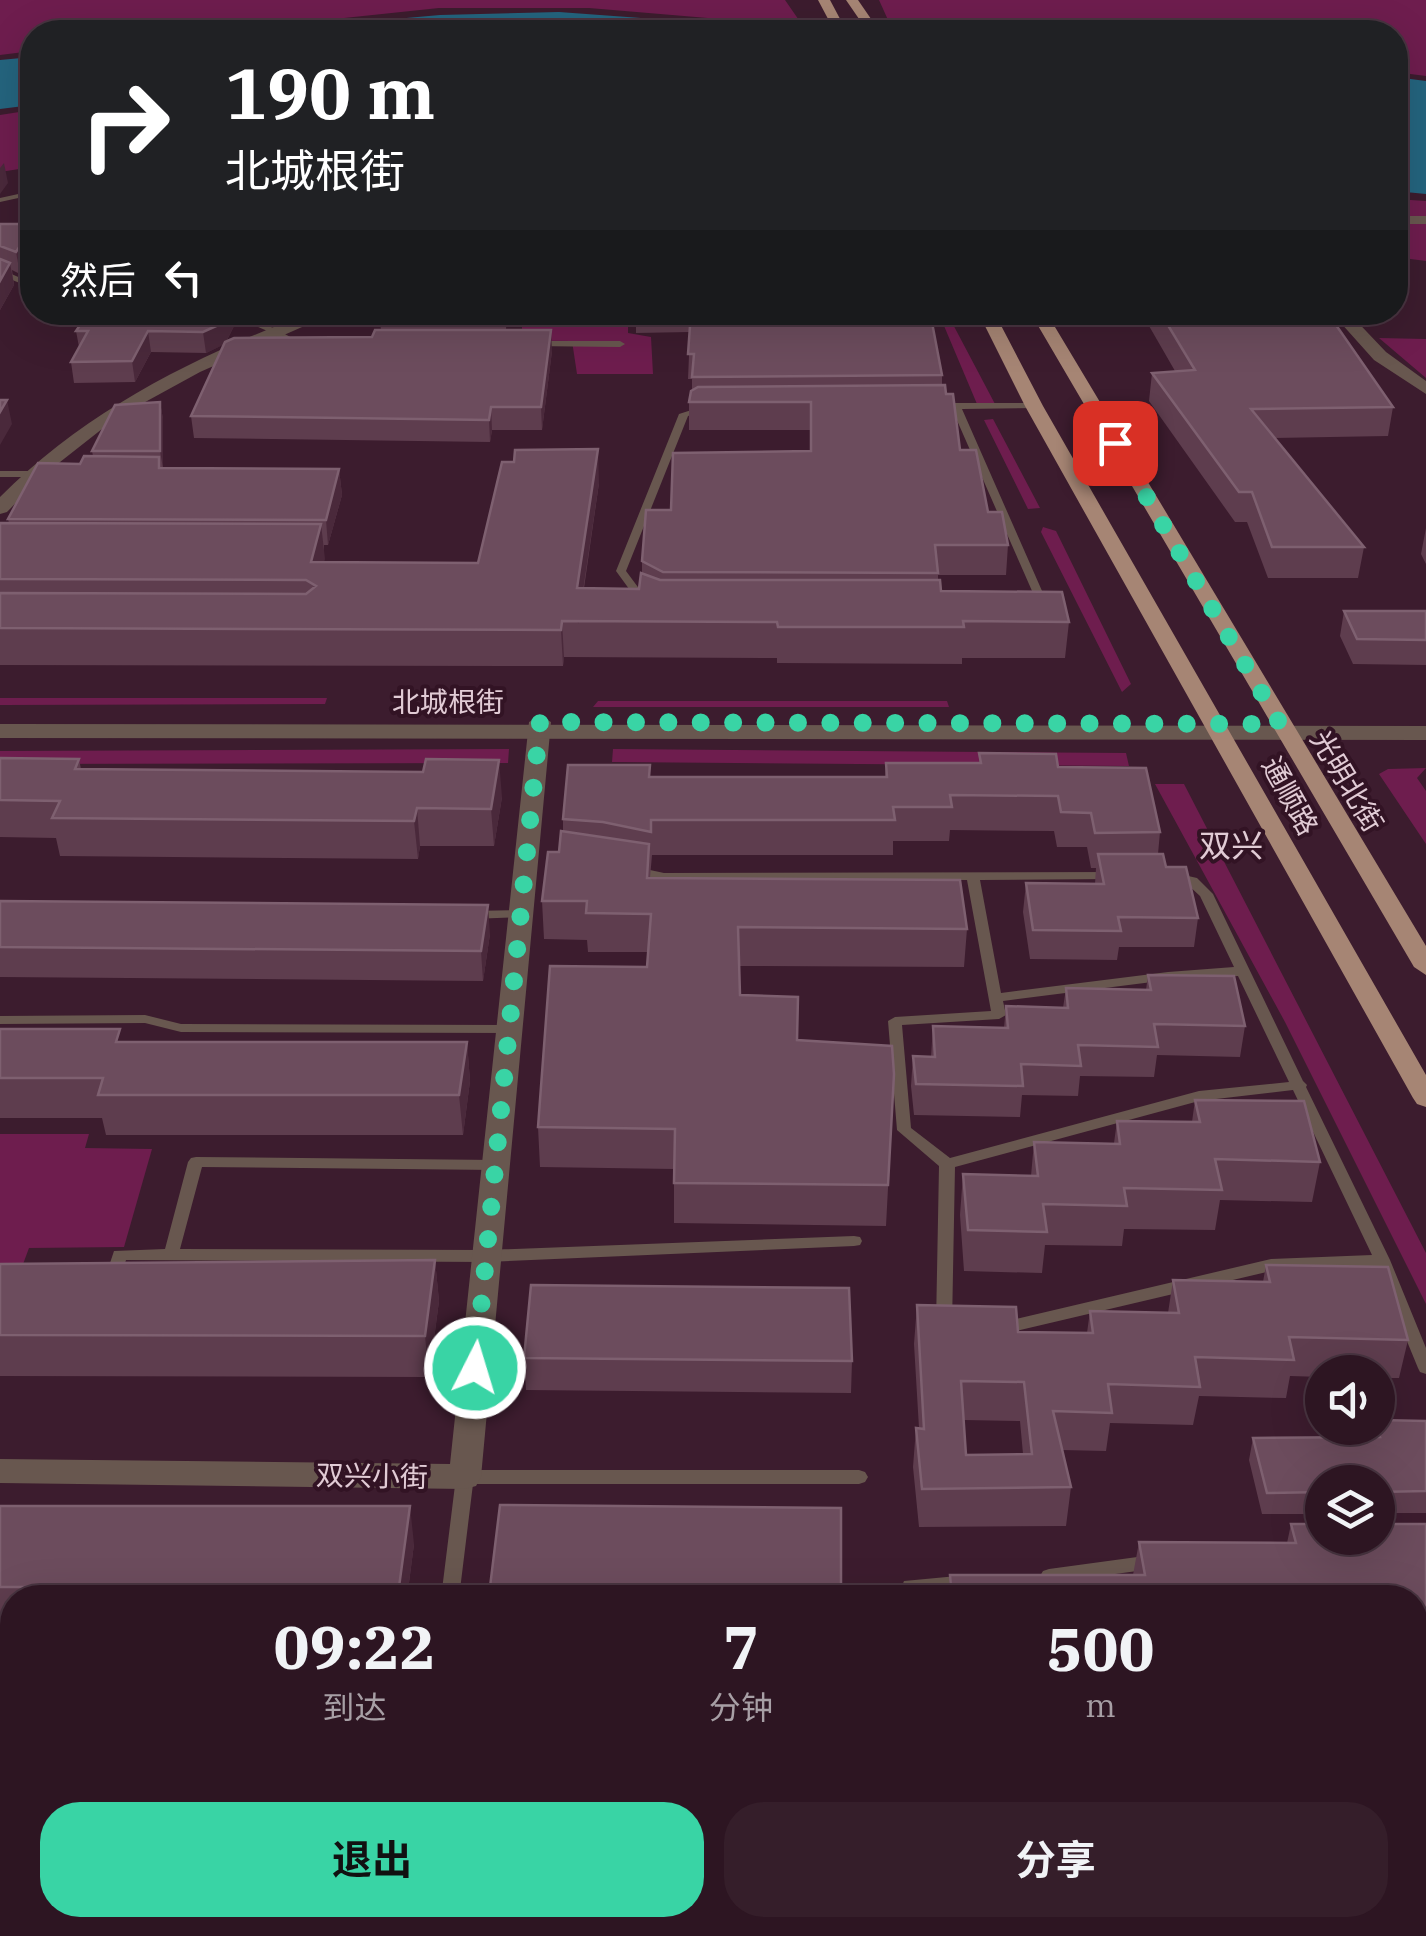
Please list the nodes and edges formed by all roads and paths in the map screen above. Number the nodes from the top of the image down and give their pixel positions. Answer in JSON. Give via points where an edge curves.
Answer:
{"nodes":[{"id":1,"x":261,"y":325,"type":"edge"},
{"id":2,"x":293,"y":325,"type":"edge"},
{"id":3,"x":993,"y":325,"type":"edge"},
{"id":4,"x":1046,"y":325,"type":"edge"},
{"id":5,"x":1351,"y":325,"type":"edge"},
{"id":6,"x":274,"y":332,"type":"junction"},
{"id":7,"x":528,"y":344,"type":"edge"},
{"id":8,"x":620,"y":344,"type":"dead end"},
{"id":9,"x":318,"y":345,"type":"edge"},
{"id":10,"x":1426,"y":388,"type":"edge"},
{"id":11,"x":919,"y":406,"type":"edge"},
{"id":12,"x":956,"y":406,"type":"junction"},
{"id":13,"x":1034,"y":406,"type":"junction"},
{"id":14,"x":714,"y":408,"type":"edge"},
{"id":15,"x":0,"y":474,"type":"edge"},
{"id":16,"x":40,"y":474,"type":"junction"},
{"id":17,"x":0,"y":508,"type":"edge"},
{"id":18,"x":660,"y":609,"type":"edge"},
{"id":19,"x":1016,"y":610,"type":"edge"},
{"id":20,"x":0,"y":720,"type":"edge"},
{"id":21,"x":1426,"y":722,"type":"edge"},
{"id":22,"x":539,"y":727,"type":"junction"},
{"id":23,"x":1218,"y":729,"type":"junction"},
{"id":24,"x":1284,"y":729,"type":"junction"},
{"id":25,"x":0,"y":731,"type":"edge"},
{"id":26,"x":1426,"y":733,"type":"edge"},
{"id":27,"x":618,"y":867,"type":"edge"},
{"id":28,"x":1132,"y":875,"type":"edge"},
{"id":29,"x":1166,"y":875,"type":"edge"},
{"id":30,"x":973,"y":876,"type":"junction"},
{"id":31,"x":460,"y":914,"type":"edge"},
{"id":32,"x":520,"y":914,"type":"junction"},
{"id":33,"x":1426,"y":967,"type":"edge"},
{"id":34,"x":1244,"y":971,"type":"junction"},
{"id":35,"x":996,"y":998,"type":"junction"},
{"id":36,"x":0,"y":1020,"type":"edge"},
{"id":37,"x":509,"y":1029,"type":"junction"},
{"id":38,"x":1300,"y":1085,"type":"junction"},
{"id":39,"x":1426,"y":1098,"type":"edge"},
{"id":40,"x":946,"y":1164,"type":"junction"},
{"id":41,"x":496,"y":1165,"type":"junction"},
{"id":42,"x":854,"y":1240,"type":"dead end"},
{"id":43,"x":171,"y":1254,"type":"junction"},
{"id":44,"x":487,"y":1256,"type":"junction"},
{"id":45,"x":1382,"y":1260,"type":"junction"},
{"id":46,"x":108,"y":1295,"type":"edge"},
{"id":47,"x":964,"y":1332,"type":"edge"},
{"id":48,"x":984,"y":1332,"type":"edge"},
{"id":49,"x":1426,"y":1368,"type":"edge"},
{"id":50,"x":0,"y":1471,"type":"edge"},
{"id":51,"x":464,"y":1477,"type":"junction"},
{"id":52,"x":860,"y":1477,"type":"dead end"},
{"id":53,"x":1176,"y":1558,"type":"edge"},
{"id":54,"x":1027,"y":1578,"type":"edge"},
{"id":55,"x":988,"y":1581,"type":"edge"},
{"id":56,"x":452,"y":1585,"type":"edge"},
{"id":57,"x":926,"y":1585,"type":"edge"}],
"edges":[{"from":1,"to":6,"type":"lane"},
{"from":2,"to":6,"type":"street"},
{"from":3,"to":13,"type":"main road","name":"通顺路"},
{"from":4,"to":24,"type":"main road","name":"光明北街"},
{"from":5,"to":10,"type":"street","via":[[1380,356]]},
{"from":6,"to":9,"type":"lane","via":[[298,346]]},
{"from":6,"to":16,"type":"street","via":[[108,413]]},
{"from":7,"to":8,"type":"lane"},
{"from":11,"to":12,"type":"lane"},
{"from":12,"to":13,"type":"lane"},
{"from":12,"to":19,"type":"lane","via":[[1041,600],[1036,610]]},
{"from":13,"to":23,"type":"main road","name":"通顺路"},
{"from":14,"to":18,"type":"lane","via":[[684,414],[621,570],[639,600]]},
{"from":15,"to":16,"type":"lane"},
{"from":16,"to":17,"type":"street"},
{"from":20,"to":22,"type":"street","name":"北城根街"},
{"from":21,"to":24,"type":"street"},
{"from":22,"to":23,"type":"street","name":"北城根街"},
{"from":22,"to":25,"type":"street","name":"北城根街"},
{"from":22,"to":32,"type":"street","name":"双兴小街","via":[[535,860]]},
{"from":23,"to":24,"type":"street","name":"北城根街"},
{"from":23,"to":39,"type":"main road","name":"通顺路"},
{"from":24,"to":26,"type":"street"},
{"from":24,"to":33,"type":"main road","name":"光明北街"},
{"from":27,"to":30,"type":"lane","via":[[664,877]]},
{"from":28,"to":30,"type":"lane"},
{"from":29,"to":34,"type":"lane","via":[[1192,881],[1206,894]]},
{"from":30,"to":35,"type":"lane"},
{"from":31,"to":32,"type":"lane"},
{"from":32,"to":37,"type":"street","name":"双兴小街"},
{"from":34,"to":35,"type":"lane"},
{"from":34,"to":38,"type":"lane"},
{"from":35,"to":40,"type":"lane","via":[[998,1015],[895,1021],[904,1130]]},
{"from":36,"to":37,"type":"lane"},
{"from":37,"to":41,"type":"street","name":"双兴小街"},
{"from":38,"to":40,"type":"lane","via":[[1199,1096]]},
{"from":38,"to":45,"type":"lane"},
{"from":40,"to":47,"type":"lane","via":[[944,1332]]},
{"from":41,"to":43,"type":"lane","via":[[196,1162]]},
{"from":41,"to":44,"type":"street","name":"双兴小街"},
{"from":42,"to":44,"type":"lane"},
{"from":43,"to":44,"type":"lane"},
{"from":43,"to":46,"type":"lane","via":[[120,1255]]},
{"from":44,"to":51,"type":"street","name":"双兴小街"},
{"from":45,"to":48,"type":"lane","via":[[1271,1266]]},
{"from":45,"to":49,"type":"lane"},
{"from":50,"to":51,"type":"street","name":"双兴小街"},
{"from":51,"to":52,"type":"lane"},
{"from":51,"to":56,"type":"lane"},
{"from":53,"to":54,"type":"lane"},
{"from":55,"to":57,"type":"lane"}]}
